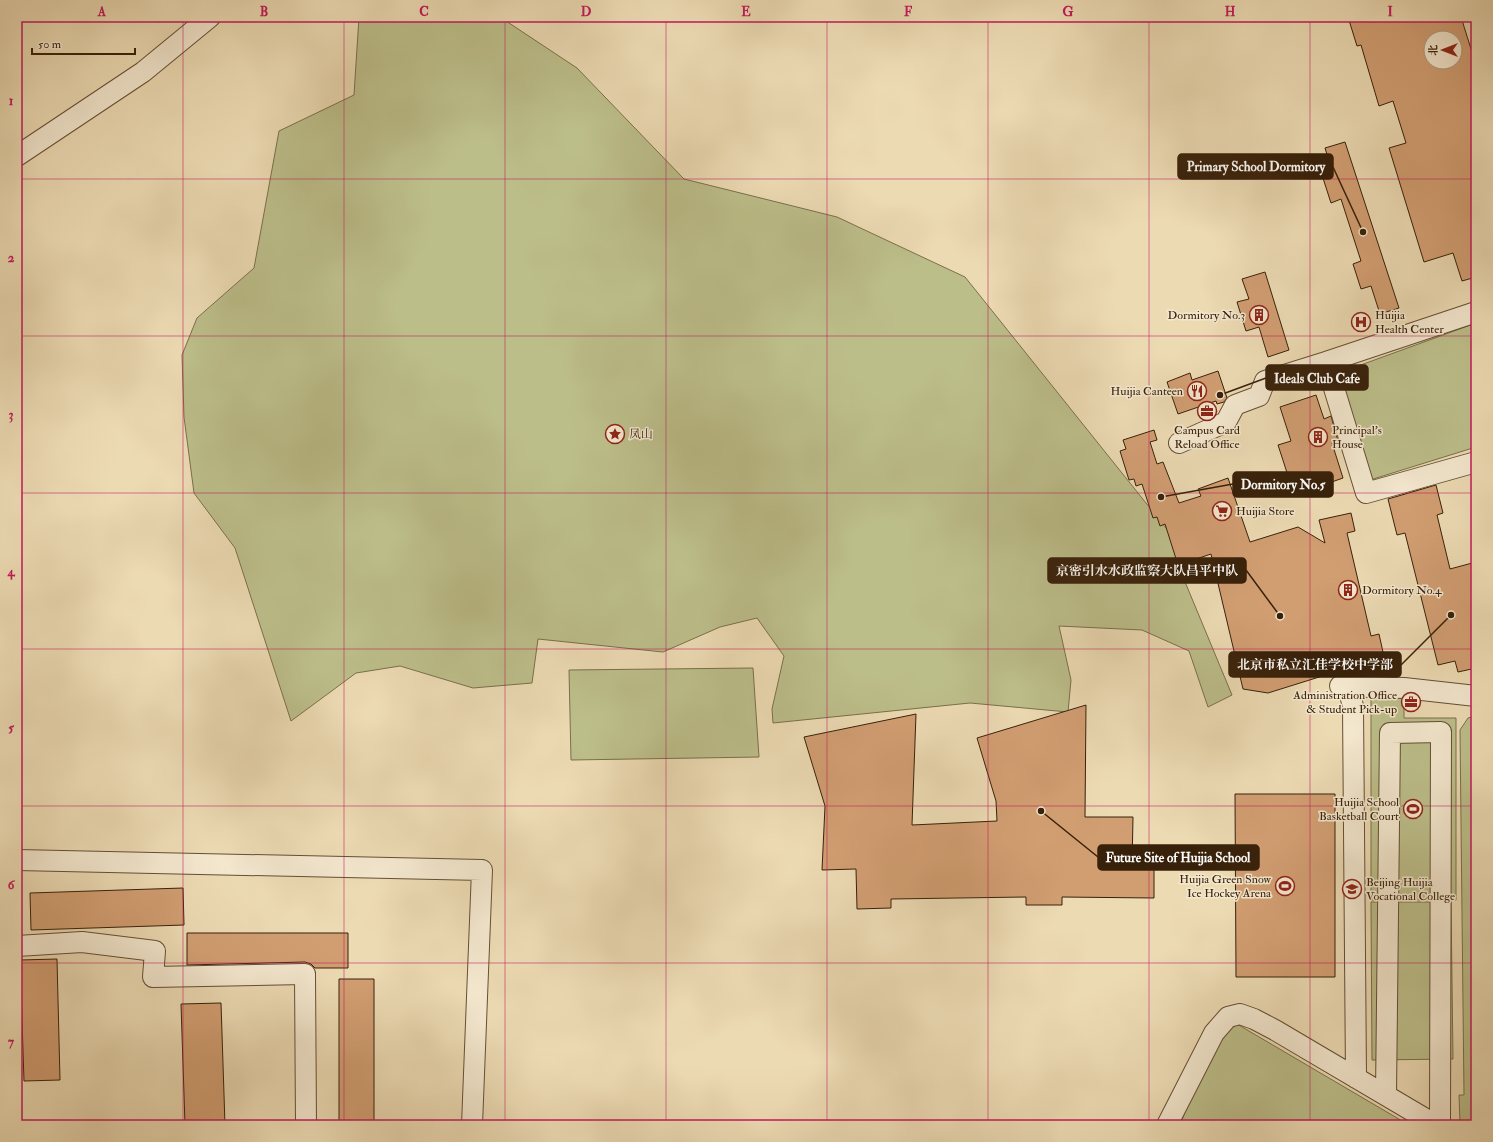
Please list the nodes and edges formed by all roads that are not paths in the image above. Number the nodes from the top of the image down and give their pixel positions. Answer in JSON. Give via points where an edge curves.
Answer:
{"nodes":[{"id":1,"x":210,"y":17,"type":"edge"},
{"id":2,"x":17,"y":156,"type":"edge"},
{"id":3,"x":1476,"y":312,"type":"edge"},
{"id":4,"x":1326,"y":362,"type":"junction"},
{"id":5,"x":1178,"y":443,"type":"dead end"},
{"id":6,"x":1476,"y":462,"type":"edge"},
{"id":7,"x":1476,"y":696,"type":"edge"},
{"id":8,"x":17,"y":860,"type":"edge"},
{"id":9,"x":17,"y":946,"type":"edge"},
{"id":10,"x":1356,"y":1078,"type":"junction"},
{"id":11,"x":1386,"y":1095,"type":"junction"},
{"id":12,"x":306,"y":1125,"type":"edge"},
{"id":13,"x":472,"y":1125,"type":"edge"},
{"id":14,"x":1167,"y":1125,"type":"edge"},
{"id":15,"x":1436,"y":1125,"type":"edge"},
{"id":16,"x":1440,"y":1125,"type":"edge"}],
"edges":[{"from":1,"to":2,"type":"street","via":[[143,72]]},
{"from":3,"to":4,"type":"street"},
{"from":4,"to":5,"type":"street","via":[[1265,381],[1259,396],[1235,405],[1226,422]]},
{"from":4,"to":6,"type":"street","via":[[1366,494]]},
{"from":7,"to":10,"type":"street","via":[[1404,688],[1346,686],[1353,706]]},
{"from":8,"to":13,"type":"street","via":[[482,870]]},
{"from":9,"to":12,"type":"street","via":[[82,942],[155,951],[153,977],[305,974]]},
{"from":10,"to":11,"type":"street"},
{"from":10,"to":14,"type":"street","via":[[1254,1019],[1240,1014],[1228,1017],[1214,1033]]},
{"from":11,"to":15,"type":"street"},
{"from":11,"to":16,"type":"street","via":[[1390,733],[1440,732]]}]}
